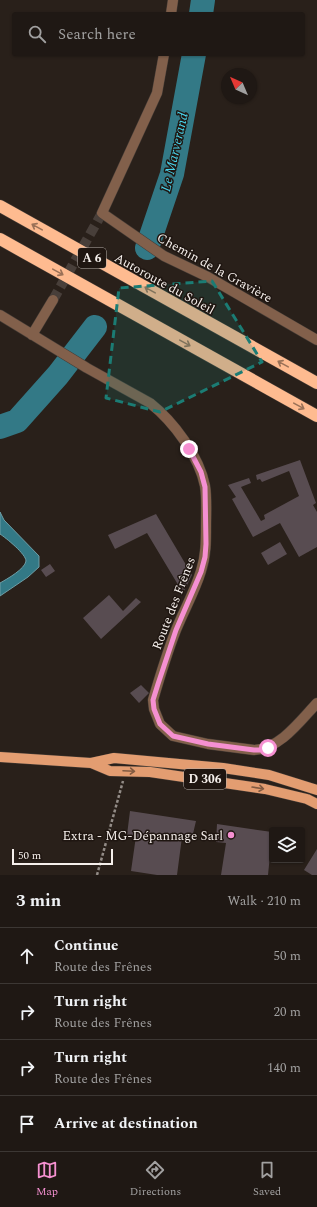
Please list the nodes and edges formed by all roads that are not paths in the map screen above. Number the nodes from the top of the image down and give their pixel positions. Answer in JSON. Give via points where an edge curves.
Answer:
{"nodes":[{"id":1,"x":173,"y":0,"type":"edge"},
{"id":2,"x":171,"y":12,"type":"edge"},
{"id":3,"x":164,"y":56,"type":"edge"},
{"id":4,"x":0,"y":206,"type":"edge"},
{"id":5,"x":0,"y":240,"type":"edge"},
{"id":6,"x":53,"y":300,"type":"tunnel mouth"},
{"id":7,"x":0,"y":315,"type":"edge"},
{"id":8,"x":32,"y":335,"type":"junction"},
{"id":9,"x":317,"y":340,"type":"edge"},
{"id":10,"x":317,"y":383,"type":"edge"},
{"id":11,"x":317,"y":416,"type":"edge"},
{"id":12,"x":317,"y":703,"type":"edge"},
{"id":13,"x":0,"y":757,"type":"edge"},
{"id":14,"x":91,"y":763,"type":"junction"},
{"id":15,"x":317,"y":790,"type":"edge"},
{"id":16,"x":317,"y":804,"type":"edge"}],
"edges":[{"from":1,"to":2,"type":"street"},
{"from":3,"to":9,"type":"street","name":"Chemin de la Gravière","via":[[157,93],[102,213],[164,256],[208,277]]},
{"from":10,"to":4,"type":"highway","name":"Autoroute du Soleil","number":"A 6","one_way":true},
{"from":5,"to":11,"type":"highway","number":"A 6","one_way":true},
{"from":6,"to":8,"type":"street"},
{"from":7,"to":8,"type":"street","name":"Route des Frênes"},
{"from":8,"to":12,"type":"street","name":"Route des Frênes","via":[[150,403],[172,423],[201,472],[205,487],[205,557],[176,630],[153,700],[160,724],[173,736],[208,744],[261,750],[279,742]]},
{"from":13,"to":14,"type":"main road","number":"D 306"},
{"from":14,"to":15,"type":"main road","number":"D 306","via":[[114,758],[223,768],[269,775]]},
{"from":14,"to":16,"type":"main road","number":"D 306","one_way":true,"via":[[110,771],[150,772],[258,788]]}]}
